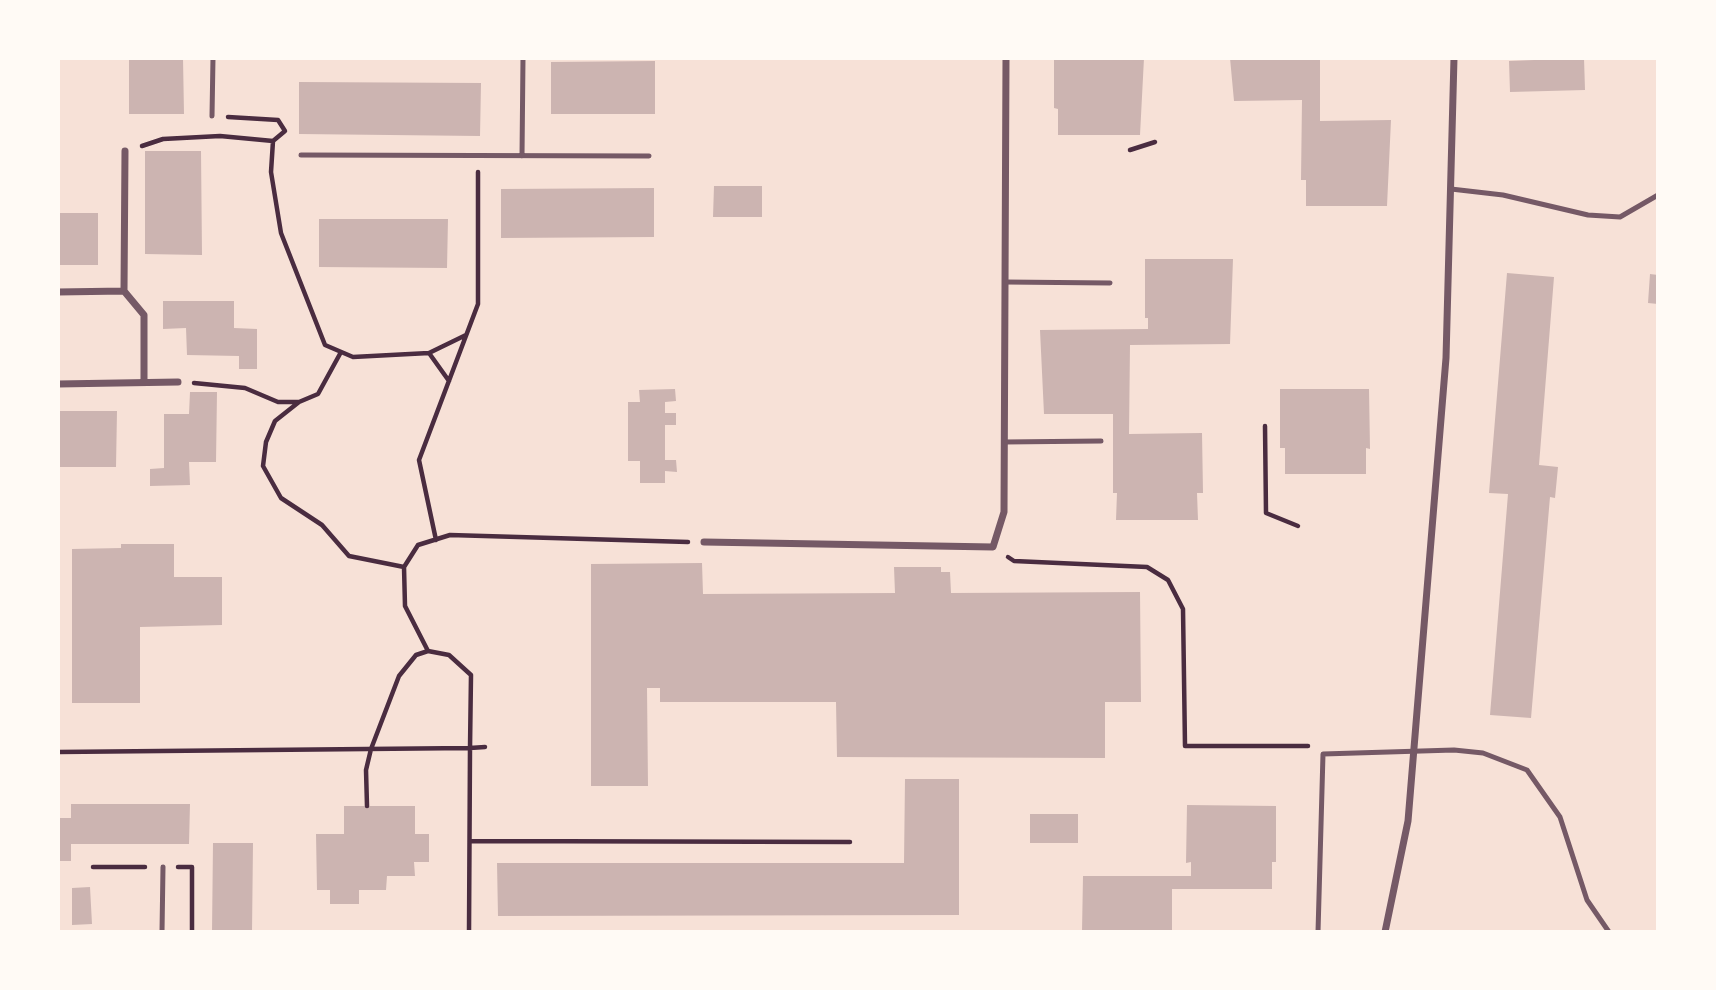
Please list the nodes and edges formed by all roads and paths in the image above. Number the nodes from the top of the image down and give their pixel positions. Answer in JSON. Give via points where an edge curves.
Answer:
{"nodes":[{"id":1,"x":213,"y":58,"type":"edge"},
{"id":2,"x":523,"y":58,"type":"edge"},
{"id":3,"x":1006,"y":58,"type":"edge"},
{"id":4,"x":1454,"y":58,"type":"edge"},
{"id":5,"x":212,"y":116,"type":"joint"},
{"id":6,"x":273,"y":141,"type":"junction"},
{"id":7,"x":1155,"y":142,"type":"dead end"},
{"id":8,"x":1130,"y":150,"type":"dead end"},
{"id":9,"x":125,"y":151,"type":"joint"},
{"id":10,"x":301,"y":155,"type":"dead end"},
{"id":11,"x":478,"y":156,"type":"junction"},
{"id":12,"x":522,"y":156,"type":"junction"},
{"id":13,"x":649,"y":156,"type":"dead end"},
{"id":14,"x":1451,"y":189,"type":"junction"},
{"id":15,"x":1658,"y":195,"type":"edge"},
{"id":16,"x":1005,"y":282,"type":"junction"},
{"id":17,"x":1110,"y":283,"type":"dead end"},
{"id":18,"x":124,"y":291,"type":"junction"},
{"id":19,"x":58,"y":292,"type":"edge"},
{"id":20,"x":466,"y":335,"type":"junction"},
{"id":21,"x":341,"y":352,"type":"junction"},
{"id":22,"x":429,"y":353,"type":"junction"},
{"id":23,"x":449,"y":381,"type":"junction"},
{"id":24,"x":144,"y":382,"type":"junction"},
{"id":25,"x":178,"y":382,"type":"joint"},
{"id":26,"x":58,"y":384,"type":"edge"},
{"id":27,"x":299,"y":402,"type":"junction"},
{"id":28,"x":1265,"y":426,"type":"dead end"},
{"id":29,"x":1101,"y":441,"type":"dead end"},
{"id":30,"x":1004,"y":442,"type":"junction"},
{"id":31,"x":1298,"y":526,"type":"dead end"},
{"id":32,"x":436,"y":540,"type":"junction"},
{"id":33,"x":704,"y":542,"type":"joint"},
{"id":34,"x":993,"y":547,"type":"junction"},
{"id":35,"x":404,"y":567,"type":"junction"},
{"id":36,"x":428,"y":651,"type":"junction"},
{"id":37,"x":485,"y":747,"type":"dead end"},
{"id":38,"x":470,"y":748,"type":"junction"},
{"id":39,"x":371,"y":749,"type":"junction"},
{"id":40,"x":58,"y":752,"type":"edge"},
{"id":41,"x":1415,"y":752,"type":"junction"},
{"id":42,"x":1323,"y":754,"type":"junction"},
{"id":43,"x":367,"y":806,"type":"dead end"},
{"id":44,"x":470,"y":841,"type":"junction"},
{"id":45,"x":850,"y":842,"type":"dead end"},
{"id":46,"x":163,"y":867,"type":"dead end"},
{"id":47,"x":162,"y":932,"type":"edge"},
{"id":48,"x":469,"y":932,"type":"edge"},
{"id":49,"x":1318,"y":932,"type":"edge"},
{"id":50,"x":1385,"y":932,"type":"edge"},
{"id":51,"x":1609,"y":932,"type":"edge"}],
"edges":[{"from":1,"to":5,"type":"lane"},
{"from":2,"to":12,"type":"lane"},
{"from":3,"to":16,"type":"street"},
{"from":4,"to":14,"type":"street"},
{"from":5,"to":6,"type":"path","via":[[278,120],[285,131]]},
{"from":6,"to":9,"type":"path","via":[[220,136],[163,139]]},
{"from":6,"to":21,"type":"path","via":[[271,172],[281,233],[325,345]]},
{"from":7,"to":8,"type":"path"},
{"from":9,"to":18,"type":"street"},
{"from":10,"to":11,"type":"lane"},
{"from":11,"to":12,"type":"lane"},
{"from":11,"to":20,"type":"path","via":[[478,303]]},
{"from":12,"to":13,"type":"lane"},
{"from":14,"to":15,"type":"lane","via":[[1620,217]]},
{"from":14,"to":41,"type":"street","via":[[1446,358]]},
{"from":16,"to":17,"type":"lane"},
{"from":16,"to":30,"type":"street"},
{"from":18,"to":19,"type":"street"},
{"from":18,"to":24,"type":"street","via":[[144,315]]},
{"from":20,"to":22,"type":"path"},
{"from":20,"to":23,"type":"path"},
{"from":21,"to":22,"type":"path","via":[[354,357]]},
{"from":21,"to":27,"type":"path","via":[[318,394]]},
{"from":22,"to":23,"type":"path"},
{"from":23,"to":32,"type":"path","via":[[419,460]]},
{"from":24,"to":25,"type":"street"},
{"from":24,"to":26,"type":"street"},
{"from":25,"to":27,"type":"path","via":[[245,388],[278,402]]},
{"from":27,"to":35,"type":"path","via":[[275,421],[266,442],[262,466],[281,498],[322,525],[349,556]]},
{"from":28,"to":31,"type":"path","via":[[1266,513]]},
{"from":29,"to":30,"type":"lane"},
{"from":30,"to":34,"type":"street","via":[[1004,512]]},
{"from":32,"to":33,"type":"path","via":[[450,536]]},
{"from":32,"to":35,"type":"path","via":[[418,545]]},
{"from":33,"to":34,"type":"street"},
{"from":34,"to":42,"type":"path","via":[[1014,561],[1147,567],[1168,580],[1183,609],[1185,746],[1315,746]]},
{"from":35,"to":36,"type":"path","via":[[405,606]]},
{"from":36,"to":38,"type":"path","via":[[449,654],[471,675]]},
{"from":36,"to":39,"type":"path","via":[[416,655],[399,676]]},
{"from":37,"to":38,"type":"path"},
{"from":38,"to":39,"type":"path"},
{"from":38,"to":44,"type":"path"},
{"from":39,"to":40,"type":"path"},
{"from":39,"to":43,"type":"path","via":[[366,770]]},
{"from":41,"to":42,"type":"lane"},
{"from":41,"to":50,"type":"street","via":[[1408,821]]},
{"from":41,"to":51,"type":"lane","via":[[1483,752],[1527,770],[1560,817],[1587,900]]},
{"from":42,"to":49,"type":"lane"},
{"from":44,"to":45,"type":"path"},
{"from":44,"to":48,"type":"path"},
{"from":46,"to":47,"type":"lane"}]}
